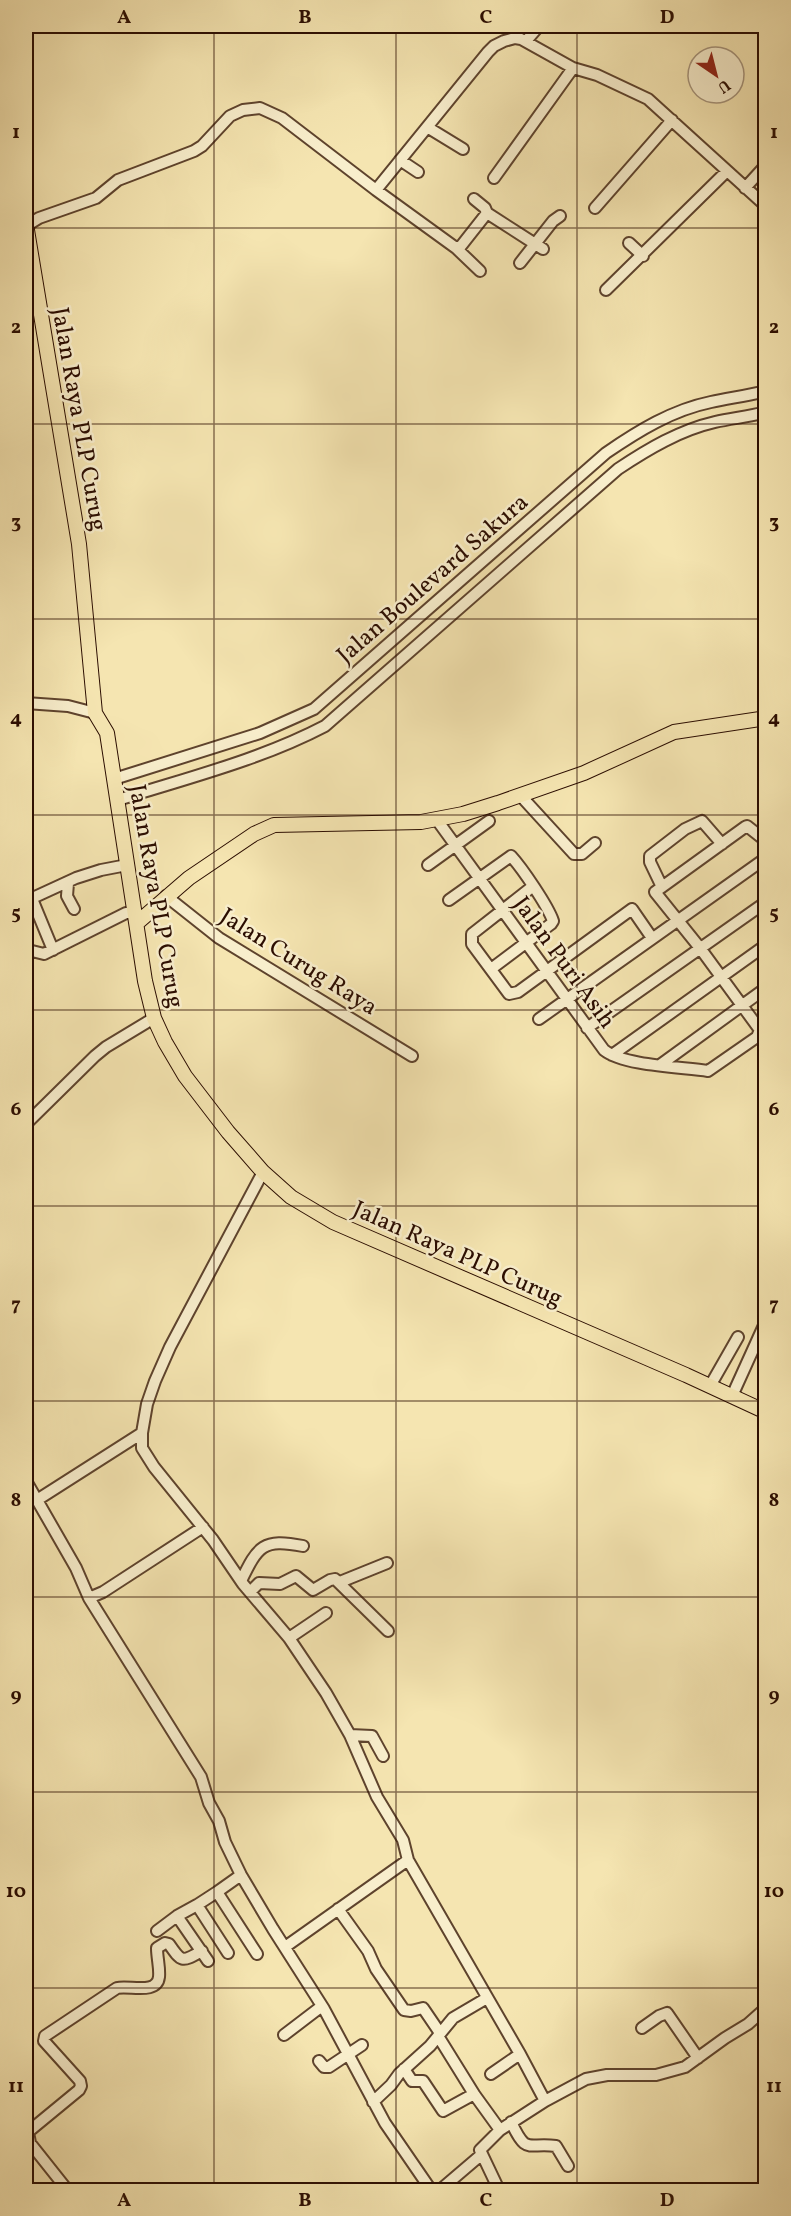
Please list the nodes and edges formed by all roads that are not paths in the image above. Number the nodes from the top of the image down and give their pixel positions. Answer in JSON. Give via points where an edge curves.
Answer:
{"nodes":[{"id":1,"x":539,"y":26,"type":"edge"},
{"id":2,"x":526,"y":41,"type":"junction"},
{"id":3,"x":573,"y":68,"type":"junction"},
{"id":4,"x":672,"y":120,"type":"junction"},
{"id":5,"x":427,"y":127,"type":"junction"},
{"id":6,"x":463,"y":149,"type":"dead end"},
{"id":7,"x":400,"y":160,"type":"junction"},
{"id":8,"x":765,"y":165,"type":"edge"},
{"id":9,"x":727,"y":171,"type":"junction"},
{"id":10,"x":418,"y":172,"type":"dead end"},
{"id":11,"x":494,"y":178,"type":"dead end"},
{"id":12,"x":745,"y":188,"type":"junction"},
{"id":13,"x":376,"y":190,"type":"junction"},
{"id":14,"x":474,"y":199,"type":"dead end"},
{"id":15,"x":765,"y":206,"type":"edge"},
{"id":16,"x":595,"y":208,"type":"dead end"},
{"id":17,"x":487,"y":213,"type":"junction"},
{"id":18,"x":560,"y":216,"type":"dead end"},
{"id":19,"x":26,"y":225,"type":"edge"},
{"id":20,"x":629,"y":243,"type":"dead end"},
{"id":21,"x":539,"y":246,"type":"junction"},
{"id":22,"x":456,"y":248,"type":"junction"},
{"id":23,"x":643,"y":256,"type":"junction"},
{"id":24,"x":520,"y":263,"type":"dead end"},
{"id":25,"x":480,"y":271,"type":"dead end"},
{"id":26,"x":606,"y":290,"type":"dead end"},
{"id":27,"x":765,"y":391,"type":"edge"},
{"id":28,"x":765,"y":412,"type":"edge"},
{"id":29,"x":428,"y":610,"type":"junction"},
{"id":30,"x":442,"y":625,"type":"junction"},
{"id":31,"x":26,"y":703,"type":"edge"},
{"id":32,"x":95,"y":713,"type":"junction"},
{"id":33,"x":765,"y":718,"type":"edge"},
{"id":34,"x":114,"y":780,"type":"junction"},
{"id":35,"x":520,"y":795,"type":"junction"},
{"id":36,"x":118,"y":800,"type":"junction"},
{"id":37,"x":437,"y":820,"type":"junction"},
{"id":38,"x":489,"y":821,"type":"dead end"},
{"id":39,"x":765,"y":841,"type":"edge"},
{"id":40,"x":595,"y":843,"type":"dead end"},
{"id":41,"x":722,"y":844,"type":"junction"},
{"id":42,"x":455,"y":847,"type":"junction"},
{"id":43,"x":765,"y":858,"type":"edge"},
{"id":44,"x":128,"y":866,"type":"junction"},
{"id":45,"x":428,"y":866,"type":"dead end"},
{"id":46,"x":479,"y":877,"type":"junction"},
{"id":47,"x":68,"y":882,"type":"junction"},
{"id":48,"x":532,"y":886,"type":"junction"},
{"id":49,"x":658,"y":889,"type":"junction"},
{"id":50,"x":166,"y":896,"type":"junction"},
{"id":51,"x":29,"y":900,"type":"edge"},
{"id":52,"x":449,"y":900,"type":"dead end"},
{"id":53,"x":765,"y":902,"type":"edge"},
{"id":54,"x":74,"y":909,"type":"dead end"},
{"id":55,"x":501,"y":911,"type":"junction"},
{"id":56,"x":136,"y":918,"type":"junction"},
{"id":57,"x":678,"y":920,"type":"junction"},
{"id":58,"x":652,"y":938,"type":"junction"},
{"id":59,"x":524,"y":943,"type":"junction"},
{"id":60,"x":765,"y":945,"type":"edge"},
{"id":61,"x":700,"y":948,"type":"junction"},
{"id":62,"x":52,"y":950,"type":"junction"},
{"id":63,"x":26,"y":952,"type":"edge"},
{"id":64,"x":491,"y":969,"type":"junction"},
{"id":65,"x":546,"y":971,"type":"junction"},
{"id":66,"x":720,"y":978,"type":"junction"},
{"id":67,"x":765,"y":988,"type":"edge"},
{"id":68,"x":567,"y":1000,"type":"junction"},
{"id":69,"x":741,"y":1006,"type":"junction"},
{"id":70,"x":154,"y":1018,"type":"junction"},
{"id":71,"x":539,"y":1019,"type":"dead end"},
{"id":72,"x":587,"y":1028,"type":"junction"},
{"id":73,"x":612,"y":1055,"type":"junction"},
{"id":74,"x":412,"y":1056,"type":"dead end"},
{"id":75,"x":660,"y":1065,"type":"junction"},
{"id":76,"x":26,"y":1124,"type":"edge"},
{"id":77,"x":264,"y":1172,"type":"junction"},
{"id":78,"x":765,"y":1321,"type":"edge"},
{"id":79,"x":738,"y":1337,"type":"dead end"},
{"id":80,"x":710,"y":1386,"type":"junction"},
{"id":81,"x":732,"y":1396,"type":"junction"},
{"id":82,"x":765,"y":1412,"type":"edge"},
{"id":83,"x":142,"y":1433,"type":"junction"},
{"id":84,"x":26,"y":1481,"type":"edge"},
{"id":85,"x":37,"y":1500,"type":"junction"},
{"id":86,"x":203,"y":1527,"type":"junction"},
{"id":87,"x":303,"y":1546,"type":"dead end"},
{"id":88,"x":387,"y":1563,"type":"dead end"},
{"id":89,"x":241,"y":1581,"type":"junction"},
{"id":90,"x":340,"y":1582,"type":"junction"},
{"id":91,"x":250,"y":1592,"type":"junction"},
{"id":92,"x":89,"y":1598,"type":"junction"},
{"id":93,"x":326,"y":1613,"type":"dead end"},
{"id":94,"x":388,"y":1631,"type":"dead end"},
{"id":95,"x":289,"y":1638,"type":"junction"},
{"id":96,"x":350,"y":1735,"type":"junction"},
{"id":97,"x":383,"y":1756,"type":"dead end"},
{"id":98,"x":408,"y":1860,"type":"junction"},
{"id":99,"x":241,"y":1875,"type":"junction"},
{"id":100,"x":218,"y":1892,"type":"junction"},
{"id":101,"x":197,"y":1905,"type":"junction"},
{"id":102,"x":338,"y":1909,"type":"junction"},
{"id":103,"x":177,"y":1916,"type":"junction"},
{"id":104,"x":157,"y":1931,"type":"dead end"},
{"id":105,"x":285,"y":1947,"type":"junction"},
{"id":106,"x":228,"y":1953,"type":"dead end"},
{"id":107,"x":257,"y":1954,"type":"dead end"},
{"id":108,"x":488,"y":1998,"type":"junction"},
{"id":109,"x":322,"y":2006,"type":"junction"},
{"id":110,"x":765,"y":2008,"type":"edge"},
{"id":111,"x":642,"y":2028,"type":"dead end"},
{"id":112,"x":284,"y":2035,"type":"dead end"},
{"id":113,"x":439,"y":2035,"type":"junction"},
{"id":114,"x":362,"y":2045,"type":"dead end"},
{"id":115,"x":520,"y":2054,"type":"junction"},
{"id":116,"x":348,"y":2055,"type":"junction"},
{"id":117,"x":698,"y":2058,"type":"junction"},
{"id":118,"x":319,"y":2061,"type":"dead end"},
{"id":119,"x":404,"y":2069,"type":"junction"},
{"id":120,"x":491,"y":2074,"type":"dead end"},
{"id":121,"x":474,"y":2094,"type":"junction"},
{"id":122,"x":545,"y":2101,"type":"junction"},
{"id":123,"x":373,"y":2102,"type":"junction"},
{"id":124,"x":511,"y":2122,"type":"junction"},
{"id":125,"x":500,"y":2130,"type":"junction"},
{"id":126,"x":481,"y":2155,"type":"junction"},
{"id":127,"x":568,"y":2166,"type":"dead end"},
{"id":128,"x":66,"y":2189,"type":"edge"},
{"id":129,"x":431,"y":2190,"type":"edge"},
{"id":130,"x":440,"y":2190,"type":"edge"},
{"id":131,"x":499,"y":2190,"type":"edge"}],
"edges":[{"from":1,"to":2,"type":"street"},
{"from":2,"to":3,"type":"street"},
{"from":2,"to":5,"type":"street","via":[[515,38],[494,46]]},
{"from":3,"to":4,"type":"street","via":[[648,99]]},
{"from":3,"to":11,"type":"street"},
{"from":4,"to":9,"type":"street"},
{"from":4,"to":16,"type":"street"},
{"from":5,"to":6,"type":"street"},
{"from":5,"to":7,"type":"street"},
{"from":7,"to":10,"type":"street"},
{"from":7,"to":13,"type":"street"},
{"from":8,"to":12,"type":"street"},
{"from":9,"to":12,"type":"street"},
{"from":9,"to":23,"type":"street"},
{"from":12,"to":15,"type":"street"},
{"from":13,"to":19,"type":"street","via":[[282,118],[260,108],[230,116],[194,152],[118,180],[96,198]]},
{"from":13,"to":22,"type":"street"},
{"from":14,"to":17,"type":"street"},
{"from":17,"to":21,"type":"street"},
{"from":17,"to":22,"type":"street"},
{"from":18,"to":21,"type":"street"},
{"from":19,"to":32,"type":"main road","name":"Jalan Raya PLP Curug","via":[[79,544]]},
{"from":20,"to":23,"type":"street"},
{"from":21,"to":24,"type":"street"},
{"from":22,"to":25,"type":"street"},
{"from":23,"to":26,"type":"street"},
{"from":27,"to":29,"type":"street","name":"Jalan Boulevard Sakura","via":[[709,402],[669,416],[635,434],[606,453]]},
{"from":28,"to":30,"type":"street","name":"Jalan Boulevard Sakura","via":[[714,422],[645,451],[618,469]]},
{"from":29,"to":30,"type":"street"},
{"from":29,"to":34,"type":"street","name":"Jalan Boulevard Sakura","via":[[314,709],[260,733]]},
{"from":30,"to":36,"type":"street","name":"Jalan Boulevard Sakura","via":[[325,726],[266,753]]},
{"from":31,"to":32,"type":"street","via":[[68,706]]},
{"from":32,"to":34,"type":"main road","name":"Jalan Raya PLP Curug","via":[[107,733]]},
{"from":33,"to":35,"type":"main road","via":[[674,732]]},
{"from":34,"to":36,"type":"main road","name":"Jalan Raya PLP Curug"},
{"from":35,"to":37,"type":"main road"},
{"from":35,"to":40,"type":"street","via":[[574,854],[582,854]]},
{"from":36,"to":44,"type":"main road","name":"Jalan Raya PLP Curug"},
{"from":37,"to":42,"type":"street","name":"Jalan Puri Asih"},
{"from":37,"to":50,"type":"main road","via":[[274,825],[254,834]]},
{"from":38,"to":42,"type":"street"},
{"from":39,"to":41,"type":"street","via":[[747,826]]},
{"from":41,"to":49,"type":"street"},
{"from":41,"to":49,"type":"street","name":"Jalan Puri Asih","via":[[702,820],[685,829],[650,855]]},
{"from":42,"to":45,"type":"street"},
{"from":42,"to":46,"type":"street","name":"Jalan Puri Asih"},
{"from":43,"to":57,"type":"street"},
{"from":44,"to":47,"type":"street","via":[[101,870]]},
{"from":44,"to":56,"type":"main road","name":"Jalan Raya PLP Curug"},
{"from":46,"to":48,"type":"street","via":[[511,856]]},
{"from":46,"to":52,"type":"street"},
{"from":46,"to":55,"type":"street","name":"Jalan Puri Asih"},
{"from":47,"to":51,"type":"street"},
{"from":47,"to":54,"type":"street","via":[[67,896]]},
{"from":48,"to":55,"type":"street"},
{"from":48,"to":59,"type":"street","via":[[553,921]]},
{"from":49,"to":57,"type":"street","name":"Jalan Puri Asih"},
{"from":50,"to":56,"type":"main road"},
{"from":50,"to":74,"type":"street","name":"Jalan Curug Raya","via":[[219,939]]},
{"from":51,"to":62,"type":"street"},
{"from":53,"to":61,"type":"street"},
{"from":55,"to":59,"type":"street","name":"Jalan Puri Asih"},
{"from":55,"to":64,"type":"street","via":[[471,939]]},
{"from":56,"to":62,"type":"street","via":[[126,913]]},
{"from":56,"to":70,"type":"main road","name":"Jalan Raya PLP Curug"},
{"from":57,"to":58,"type":"street"},
{"from":57,"to":61,"type":"street","name":"Jalan Puri Asih"},
{"from":58,"to":65,"type":"street","via":[[632,909]]},
{"from":58,"to":68,"type":"street"},
{"from":59,"to":64,"type":"street"},
{"from":59,"to":65,"type":"street","name":"Jalan Puri Asih"},
{"from":60,"to":66,"type":"street"},
{"from":61,"to":66,"type":"street","name":"Jalan Puri Asih"},
{"from":61,"to":72,"type":"street"},
{"from":62,"to":63,"type":"street","via":[[44,954]]},
{"from":64,"to":65,"type":"street","via":[[509,994]]},
{"from":65,"to":68,"type":"street","name":"Jalan Puri Asih"},
{"from":66,"to":69,"type":"street","name":"Jalan Puri Asih"},
{"from":66,"to":73,"type":"street"},
{"from":67,"to":69,"type":"street"},
{"from":68,"to":71,"type":"street"},
{"from":68,"to":72,"type":"street","name":"Jalan Puri Asih"},
{"from":69,"to":75,"type":"street"},
{"from":69,"to":75,"type":"street","name":"Jalan Puri Asih","via":[[759,1033],[712,1070]]},
{"from":70,"to":76,"type":"street","via":[[106,1047]]},
{"from":70,"to":77,"type":"main road","name":"Jalan Raya PLP Curug","via":[[174,1059],[200,1097]]},
{"from":72,"to":73,"type":"street","name":"Jalan Puri Asih"},
{"from":73,"to":75,"type":"street","name":"Jalan Puri Asih"},
{"from":77,"to":80,"type":"main road","name":"Jalan Raya PLP Curug","via":[[291,1197],[333,1222]]},
{"from":77,"to":83,"type":"street","via":[[170,1347],[150,1392]]},
{"from":78,"to":81,"type":"street"},
{"from":79,"to":80,"type":"street"},
{"from":80,"to":81,"type":"main road","name":"Jalan Raya PLP Curug"},
{"from":81,"to":82,"type":"main road","name":"Jalan Raya PLP Curug"},
{"from":83,"to":85,"type":"street"},
{"from":83,"to":86,"type":"street","via":[[146,1457]]},
{"from":84,"to":85,"type":"street"},
{"from":85,"to":92,"type":"street"},
{"from":86,"to":89,"type":"street"},
{"from":86,"to":92,"type":"street"},
{"from":87,"to":89,"type":"street","via":[[281,1541],[263,1548],[256,1553]]},
{"from":88,"to":90,"type":"street"},
{"from":89,"to":91,"type":"street"},
{"from":90,"to":91,"type":"street","via":[[333,1579],[313,1590],[296,1576],[280,1584],[259,1583]]},
{"from":90,"to":94,"type":"street"},
{"from":91,"to":95,"type":"street"},
{"from":92,"to":99,"type":"street","via":[[201,1777],[208,1803]]},
{"from":93,"to":95,"type":"street"},
{"from":95,"to":96,"type":"street"},
{"from":96,"to":97,"type":"street","via":[[372,1736]]},
{"from":96,"to":98,"type":"street","via":[[377,1797],[403,1840]]},
{"from":98,"to":102,"type":"street"},
{"from":98,"to":108,"type":"street"},
{"from":99,"to":100,"type":"street"},
{"from":99,"to":105,"type":"street"},
{"from":100,"to":101,"type":"street"},
{"from":100,"to":107,"type":"street"},
{"from":101,"to":103,"type":"street"},
{"from":101,"to":106,"type":"street"},
{"from":102,"to":105,"type":"street"},
{"from":102,"to":113,"type":"street","via":[[404,2010],[423,2008]]},
{"from":103,"to":104,"type":"street"},
{"from":103,"to":128,"type":"street","via":[[205,1956],[182,1959],[169,1944],[158,1947],[159,1975],[153,1986],[117,1988],[45,2036],[44,2041],[81,2086],[28,2132],[30,2143]]},
{"from":105,"to":109,"type":"street"},
{"from":108,"to":113,"type":"street","via":[[453,2018]]},
{"from":108,"to":115,"type":"street"},
{"from":109,"to":112,"type":"street"},
{"from":109,"to":116,"type":"street"},
{"from":110,"to":117,"type":"street"},
{"from":111,"to":117,"type":"street","via":[[667,2013]]},
{"from":113,"to":119,"type":"street"},
{"from":113,"to":121,"type":"street"},
{"from":114,"to":116,"type":"street"},
{"from":115,"to":120,"type":"street"},
{"from":115,"to":122,"type":"street"},
{"from":116,"to":118,"type":"street","via":[[326,2068]]},
{"from":116,"to":123,"type":"street"},
{"from":117,"to":122,"type":"street","via":[[669,2073],[586,2079]]},
{"from":119,"to":121,"type":"street","via":[[412,2081],[423,2081],[443,2111]]},
{"from":119,"to":123,"type":"street"},
{"from":121,"to":125,"type":"street"},
{"from":122,"to":124,"type":"street"},
{"from":123,"to":129,"type":"street"},
{"from":124,"to":125,"type":"street"},
{"from":124,"to":127,"type":"street","via":[[524,2144],[556,2145]]},
{"from":125,"to":126,"type":"street","via":[[480,2150]]},
{"from":126,"to":130,"type":"street"},
{"from":126,"to":131,"type":"street"}]}
